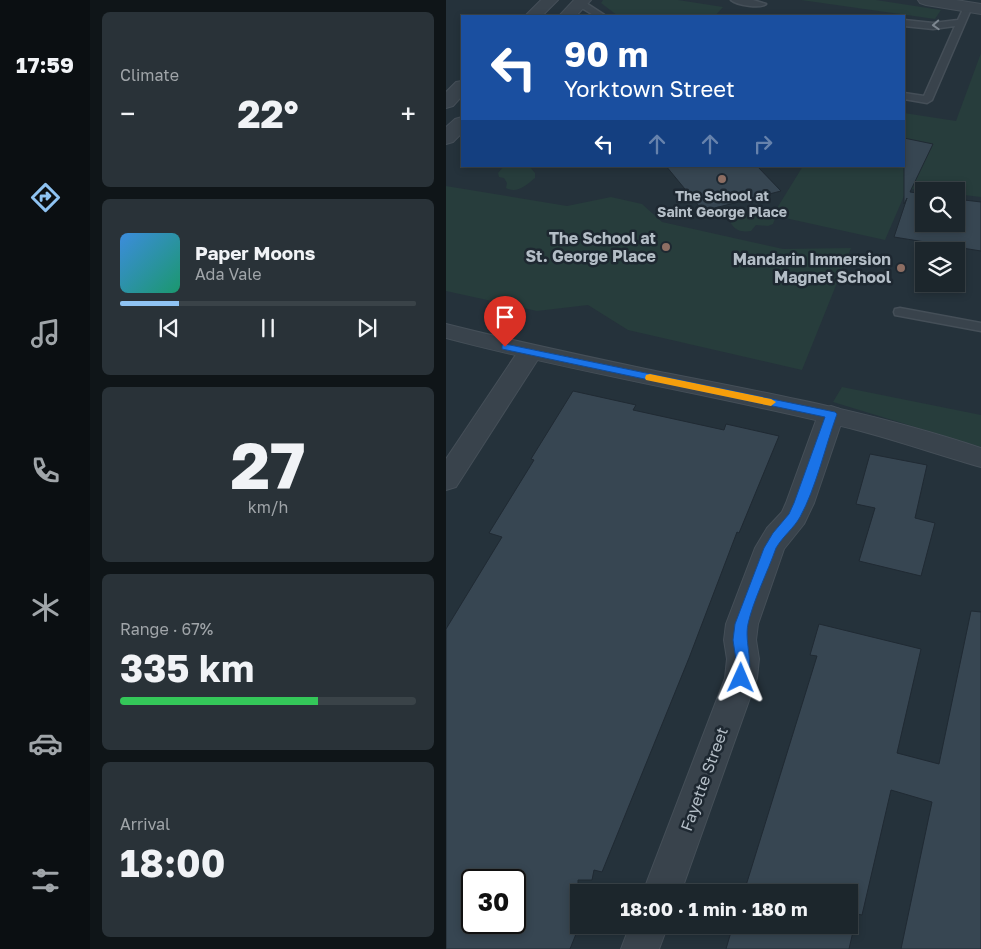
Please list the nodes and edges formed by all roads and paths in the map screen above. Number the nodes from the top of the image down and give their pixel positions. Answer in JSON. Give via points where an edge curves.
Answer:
{"nodes":[{"id":1,"x":550,"y":0,"type":"edge"},
{"id":2,"x":735,"y":0,"type":"edge"},
{"id":3,"x":926,"y":0,"type":"edge"},
{"id":4,"x":581,"y":2,"type":"edge"},
{"id":5,"x":762,"y":4,"type":"dead end"},
{"id":6,"x":970,"y":13,"type":"edge"},
{"id":7,"x":534,"y":15,"type":"edge"},
{"id":8,"x":568,"y":15,"type":"edge"},
{"id":9,"x":600,"y":15,"type":"edge"},
{"id":10,"x":905,"y":22,"type":"edge"},
{"id":11,"x":461,"y":87,"type":"edge"},
{"id":12,"x":905,"y":96,"type":"edge"},
{"id":13,"x":446,"y":102,"type":"edge"},
{"id":14,"x":461,"y":125,"type":"edge"},
{"id":15,"x":446,"y":138,"type":"edge"},
{"id":16,"x":900,"y":312,"type":"dead end"},
{"id":17,"x":981,"y":327,"type":"edge"},
{"id":18,"x":446,"y":331,"type":"edge"},
{"id":19,"x":530,"y":353,"type":"junction"},
{"id":20,"x":831,"y":414,"type":"junction"},
{"id":21,"x":981,"y":458,"type":"edge"},
{"id":22,"x":446,"y":480,"type":"edge"},
{"id":23,"x":665,"y":884,"type":"edge"},
{"id":24,"x":646,"y":934,"type":"edge"},
{"id":25,"x":640,"y":949,"type":"edge"}],
"edges":[{"from":1,"to":7,"type":"street"},
{"from":2,"to":5,"type":"lane"},
{"from":3,"to":6,"type":"street"},
{"from":4,"to":8,"type":"street"},
{"from":4,"to":9,"type":"lane"},
{"from":6,"to":10,"type":"lane","one_way":true,"via":[[933,26]]},
{"from":6,"to":12,"type":"lane","via":[[927,100]]},
{"from":11,"to":13,"type":"street"},
{"from":14,"to":15,"type":"street"},
{"from":16,"to":17,"type":"lane"},
{"from":18,"to":19,"type":"street"},
{"from":19,"to":20,"type":"street"},
{"from":19,"to":22,"type":"street"},
{"from":20,"to":21,"type":"street","via":[[939,443]]},
{"from":20,"to":23,"type":"street","name":"Fayette Street","via":[[800,503],[794,517],[770,548],[742,624],[741,678]]},
{"from":24,"to":25,"type":"street"}]}
